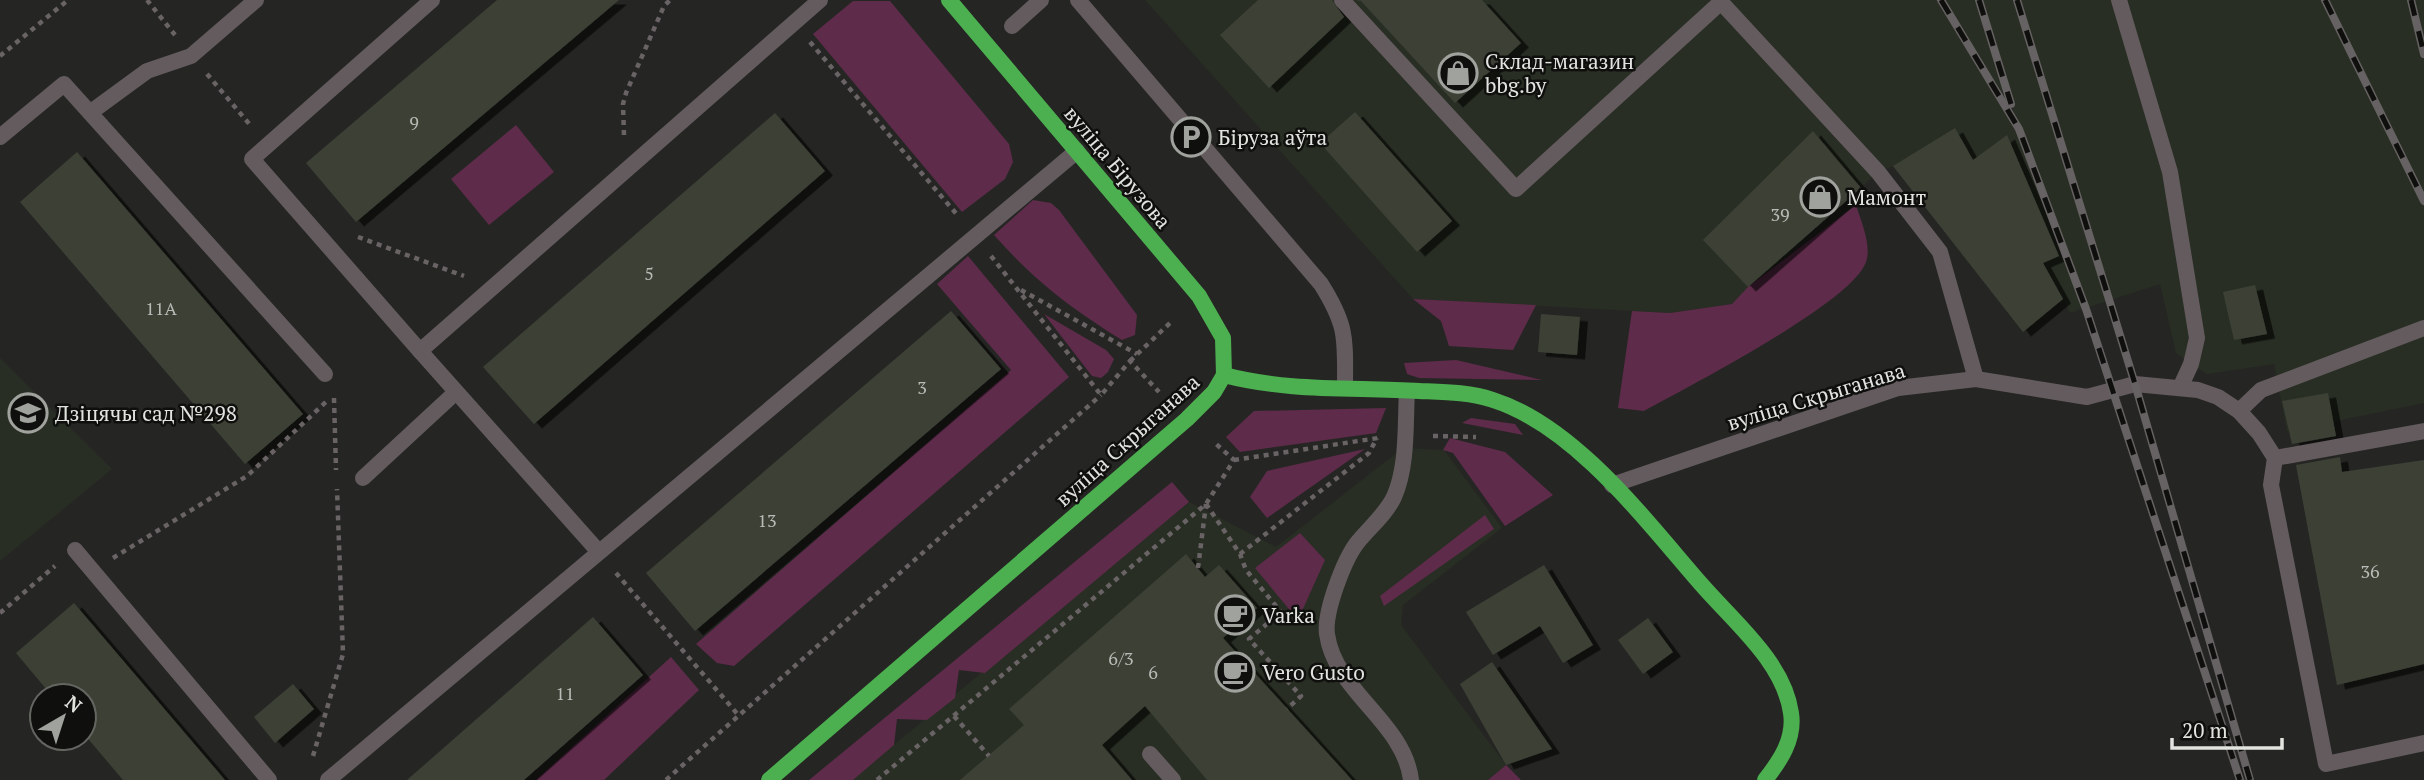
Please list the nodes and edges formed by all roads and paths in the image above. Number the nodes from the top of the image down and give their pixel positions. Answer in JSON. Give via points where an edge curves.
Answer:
{"nodes":[{"id":1,"x":68,"y":0,"type":"edge"},
{"id":2,"x":256,"y":0,"type":"edge"},
{"id":3,"x":432,"y":0,"type":"edge"},
{"id":4,"x":670,"y":0,"type":"edge"},
{"id":5,"x":820,"y":0,"type":"edge"},
{"id":6,"x":948,"y":0,"type":"edge"},
{"id":7,"x":1041,"y":0,"type":"edge"},
{"id":8,"x":1078,"y":0,"type":"edge"},
{"id":9,"x":1342,"y":0,"type":"edge"},
{"id":10,"x":2119,"y":0,"type":"edge"},
{"id":11,"x":1720,"y":1,"type":"edge"},
{"id":12,"x":794,"y":22,"type":"junction"},
{"id":13,"x":1013,"y":26,"type":"dead end"},
{"id":14,"x":0,"y":56,"type":"edge"},
{"id":15,"x":91,"y":112,"type":"junction"},
{"id":16,"x":0,"y":137,"type":"edge"},
{"id":17,"x":625,"y":145,"type":"dead end"},
{"id":18,"x":1077,"y":151,"type":"junction"},
{"id":19,"x":355,"y":236,"type":"dead end"},
{"id":20,"x":975,"y":236,"type":"junction"},
{"id":21,"x":468,"y":278,"type":"dead end"},
{"id":22,"x":1018,"y":288,"type":"junction"},
{"id":23,"x":2424,"y":328,"type":"edge"},
{"id":24,"x":420,"y":351,"type":"junction"},
{"id":25,"x":1137,"y":354,"type":"dead end"},
{"id":26,"x":1224,"y":375,"type":"junction"},
{"id":27,"x":1976,"y":379,"type":"junction"},
{"id":28,"x":329,"y":380,"type":"junction"},
{"id":29,"x":1345,"y":388,"type":"junction"},
{"id":30,"x":2180,"y":388,"type":"junction"},
{"id":31,"x":1407,"y":389,"type":"junction"},
{"id":32,"x":456,"y":391,"type":"junction"},
{"id":33,"x":1101,"y":395,"type":"junction"},
{"id":34,"x":2239,"y":411,"type":"junction"},
{"id":35,"x":1187,"y":419,"type":"junction"},
{"id":36,"x":2424,"y":431,"type":"edge"},
{"id":37,"x":1377,"y":438,"type":"dead end"},
{"id":38,"x":2275,"y":458,"type":"junction"},
{"id":39,"x":363,"y":478,"type":"dead end"},
{"id":40,"x":1612,"y":485,"type":"junction"},
{"id":41,"x":1206,"y":504,"type":"junction"},
{"id":42,"x":75,"y":550,"type":"joint"},
{"id":43,"x":598,"y":551,"type":"junction"},
{"id":44,"x":1240,"y":554,"type":"junction"},
{"id":45,"x":1198,"y":568,"type":"dead end"},
{"id":46,"x":92,"y":571,"type":"junction"},
{"id":47,"x":0,"y":613,"type":"edge"},
{"id":48,"x":1287,"y":709,"type":"dead end"},
{"id":49,"x":954,"y":716,"type":"junction"},
{"id":50,"x":740,"y":717,"type":"junction"},
{"id":51,"x":2424,"y":743,"type":"edge"},
{"id":52,"x":1150,"y":754,"type":"dead end"},
{"id":53,"x":989,"y":756,"type":"dead end"},
{"id":54,"x":310,"y":767,"type":"dead end"},
{"id":55,"x":2327,"y":772,"type":"edge"},
{"id":56,"x":269,"y":780,"type":"edge"},
{"id":57,"x":328,"y":780,"type":"edge"},
{"id":58,"x":666,"y":780,"type":"edge"},
{"id":59,"x":769,"y":780,"type":"edge"},
{"id":60,"x":877,"y":780,"type":"edge"},
{"id":61,"x":1173,"y":780,"type":"edge"},
{"id":62,"x":1411,"y":780,"type":"edge"},
{"id":63,"x":1765,"y":780,"type":"edge"}],
"edges":[{"from":1,"to":14,"type":"path"},
{"from":2,"to":15,"type":"lane","via":[[191,56],[147,71]]},
{"from":3,"to":24,"type":"lane","via":[[252,159]]},
{"from":4,"to":17,"type":"path","via":[[622,104]]},
{"from":5,"to":12,"type":"lane"},
{"from":6,"to":18,"type":"street","name":"вуліца Бірузова"},
{"from":7,"to":13,"type":"lane"},
{"from":8,"to":29,"type":"lane","via":[[1321,284],[1341,316]]},
{"from":9,"to":11,"type":"lane","via":[[1516,189]]},
{"from":10,"to":30,"type":"lane","via":[[2170,172],[2197,338]]},
{"from":11,"to":27,"type":"lane","via":[[1878,172],[1940,251]]},
{"from":12,"to":20,"type":"path"},
{"from":12,"to":24,"type":"lane"},
{"from":15,"to":16,"type":"lane","via":[[64,84]]},
{"from":15,"to":28,"type":"lane"},
{"from":18,"to":20,"type":"lane"},
{"from":18,"to":26,"type":"street","name":"вуліца Бірузова","via":[[1199,296],[1223,338]]},
{"from":19,"to":21,"type":"path"},
{"from":20,"to":22,"type":"path"},
{"from":20,"to":43,"type":"lane"},
{"from":22,"to":25,"type":"path"},
{"from":22,"to":33,"type":"path"},
{"from":23,"to":34,"type":"lane","via":[[2261,390]]},
{"from":24,"to":32,"type":"lane"},
{"from":26,"to":29,"type":"street","name":"вуліца Скрыганава","via":[[1283,389]]},
{"from":26,"to":35,"type":"street","name":"вуліца Скрыганава"},
{"from":27,"to":30,"type":"lane","name":"вуліца Скрыганава","via":[[2087,397],[2135,384]]},
{"from":27,"to":40,"type":"lane","name":"вуліца Скрыганава","via":[[1898,388]]},
{"from":28,"to":46,"type":"path","via":[[327,402],[247,476]]},
{"from":28,"to":54,"type":"path","via":[[343,654]]},
{"from":29,"to":31,"type":"street","name":"вуліца Скрыганава"},
{"from":30,"to":34,"type":"lane","name":"вуліца Скрыганава","via":[[2218,397]]},
{"from":31,"to":40,"type":"street","name":"вуліца Скрыганава","via":[[1470,394],[1501,402],[1539,424]]},
{"from":31,"to":62,"type":"lane","via":[[1400,482],[1392,500],[1355,545],[1335,590],[1327,632],[1339,669],[1403,750]]},
{"from":32,"to":39,"type":"lane"},
{"from":32,"to":43,"type":"lane"},
{"from":33,"to":35,"type":"path","via":[[1130,361]]},
{"from":33,"to":50,"type":"path"},
{"from":34,"to":38,"type":"lane","name":"вуліца Скрыганава"},
{"from":35,"to":41,"type":"path","via":[[1234,460]]},
{"from":35,"to":59,"type":"street","name":"вуліца Скрыганава"},
{"from":36,"to":38,"type":"lane"},
{"from":37,"to":44,"type":"path","via":[[1368,453]]},
{"from":38,"to":55,"type":"lane","via":[[2271,485]]},
{"from":40,"to":63,"type":"street","name":"вуліца Скрыганава","via":[[1776,674],[1789,705],[1792,732],[1785,756]]},
{"from":41,"to":44,"type":"path"},
{"from":41,"to":45,"type":"path"},
{"from":41,"to":49,"type":"path"},
{"from":42,"to":46,"type":"lane"},
{"from":42,"to":47,"type":"path"},
{"from":43,"to":50,"type":"path"},
{"from":43,"to":57,"type":"lane"},
{"from":44,"to":48,"type":"path","via":[[1246,570],[1281,612],[1249,639],[1301,696]]},
{"from":46,"to":56,"type":"lane"},
{"from":49,"to":53,"type":"path"},
{"from":49,"to":60,"type":"path"},
{"from":50,"to":58,"type":"path"},
{"from":51,"to":55,"type":"lane"},
{"from":52,"to":61,"type":"lane"}]}
